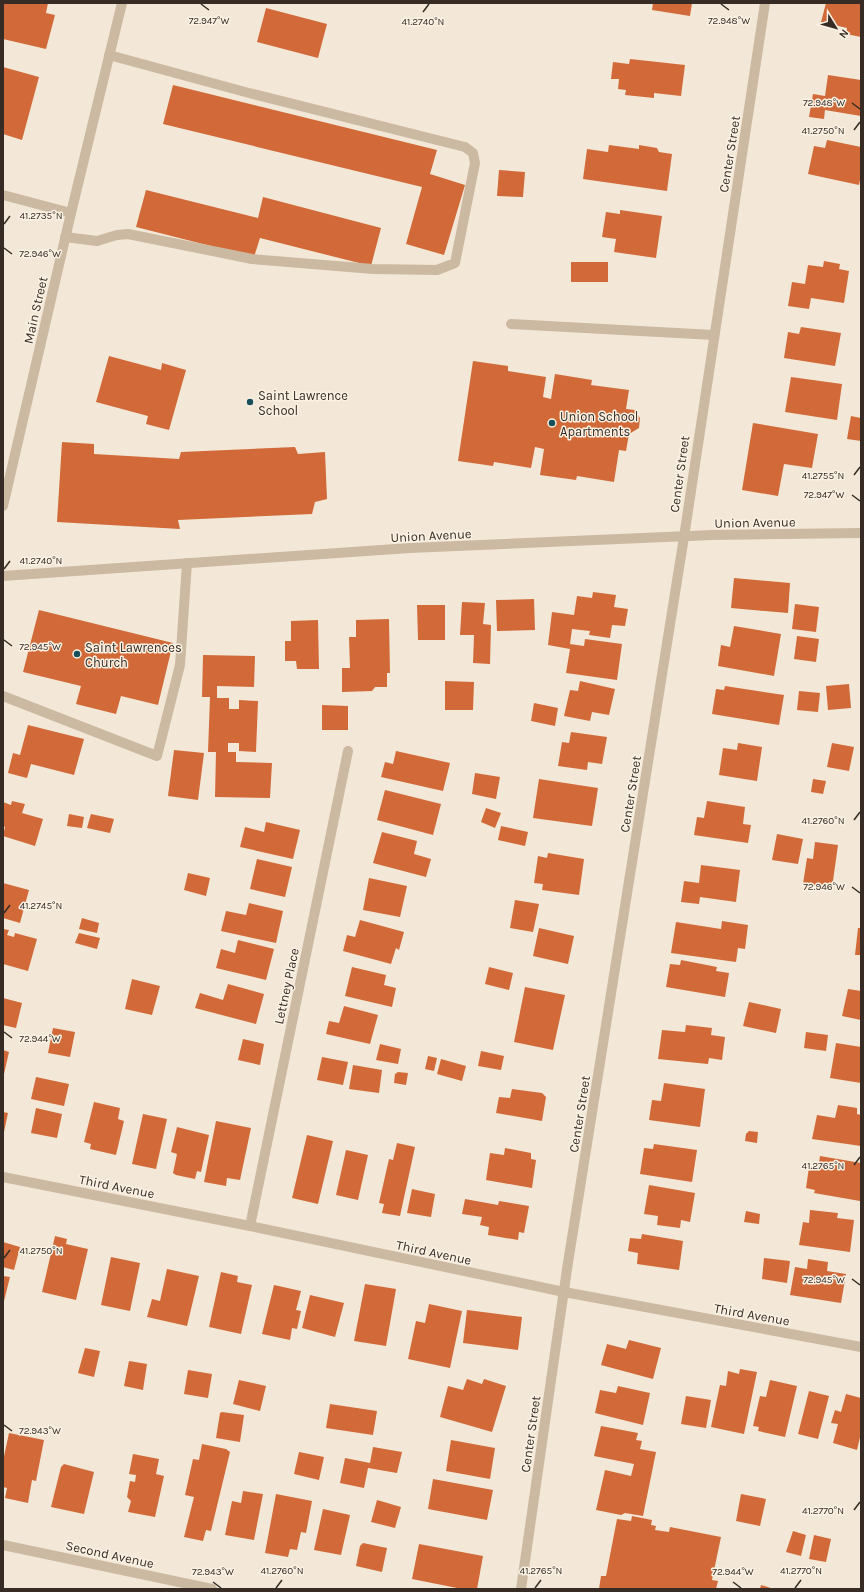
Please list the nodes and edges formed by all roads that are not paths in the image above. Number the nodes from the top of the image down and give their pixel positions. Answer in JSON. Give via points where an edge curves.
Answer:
{"nodes":[{"id":1,"x":122,"y":3,"type":"edge"},
{"id":2,"x":765,"y":3,"type":"edge"},
{"id":3,"x":109,"y":55,"type":"junction"},
{"id":4,"x":3,"y":195,"type":"edge"},
{"id":5,"x":71,"y":213,"type":"junction"},
{"id":6,"x":65,"y":237,"type":"junction"},
{"id":7,"x":511,"y":324,"type":"dead end"},
{"id":8,"x":714,"y":335,"type":"junction"},
{"id":9,"x":3,"y":506,"type":"edge"},
{"id":10,"x":861,"y":533,"type":"edge"},
{"id":11,"x":684,"y":537,"type":"junction"},
{"id":12,"x":187,"y":563,"type":"junction"},
{"id":13,"x":3,"y":576,"type":"edge"},
{"id":14,"x":3,"y":696,"type":"edge"},
{"id":15,"x":348,"y":751,"type":"dead end"},
{"id":16,"x":3,"y":1177,"type":"edge"},
{"id":17,"x":250,"y":1226,"type":"junction"},
{"id":18,"x":564,"y":1292,"type":"junction"},
{"id":19,"x":861,"y":1347,"type":"edge"},
{"id":20,"x":3,"y":1545,"type":"edge"},
{"id":21,"x":162,"y":1578,"type":"junction"},
{"id":22,"x":160,"y":1589,"type":"edge"},
{"id":23,"x":212,"y":1589,"type":"edge"},
{"id":24,"x":521,"y":1589,"type":"edge"}],
"edges":[{"from":1,"to":3,"type":"street","name":"Main Street"},
{"from":2,"to":8,"type":"street","name":"Center Street"},
{"from":3,"to":5,"type":"street","name":"Main Street"},
{"from":3,"to":6,"type":"street","via":[[249,94],[465,147],[473,153],[475,163],[455,263],[437,270],[373,269],[252,259],[128,234],[117,235],[104,241]]},
{"from":4,"to":5,"type":"street"},
{"from":5,"to":6,"type":"street","name":"Main Street"},
{"from":6,"to":9,"type":"street","name":"Main Street"},
{"from":7,"to":8,"type":"street"},
{"from":8,"to":11,"type":"street","name":"Center Street"},
{"from":10,"to":11,"type":"street","name":"Union Avenue"},
{"from":11,"to":12,"type":"street","name":"Union Avenue","via":[[410,548]]},
{"from":11,"to":18,"type":"street","name":"Center Street"},
{"from":12,"to":13,"type":"street","name":"Union Avenue"},
{"from":12,"to":14,"type":"street","via":[[180,665],[157,756]]},
{"from":15,"to":17,"type":"street","name":"Lettney Place"},
{"from":16,"to":17,"type":"street","name":"Third Avenue"},
{"from":17,"to":18,"type":"street","name":"Third Avenue"},
{"from":18,"to":19,"type":"street","name":"Third Avenue"},
{"from":18,"to":24,"type":"street","name":"Center Street"},
{"from":20,"to":21,"type":"street","name":"Second Avenue"},
{"from":21,"to":22,"type":"street"},
{"from":21,"to":23,"type":"street","name":"Second Avenue"}]}
